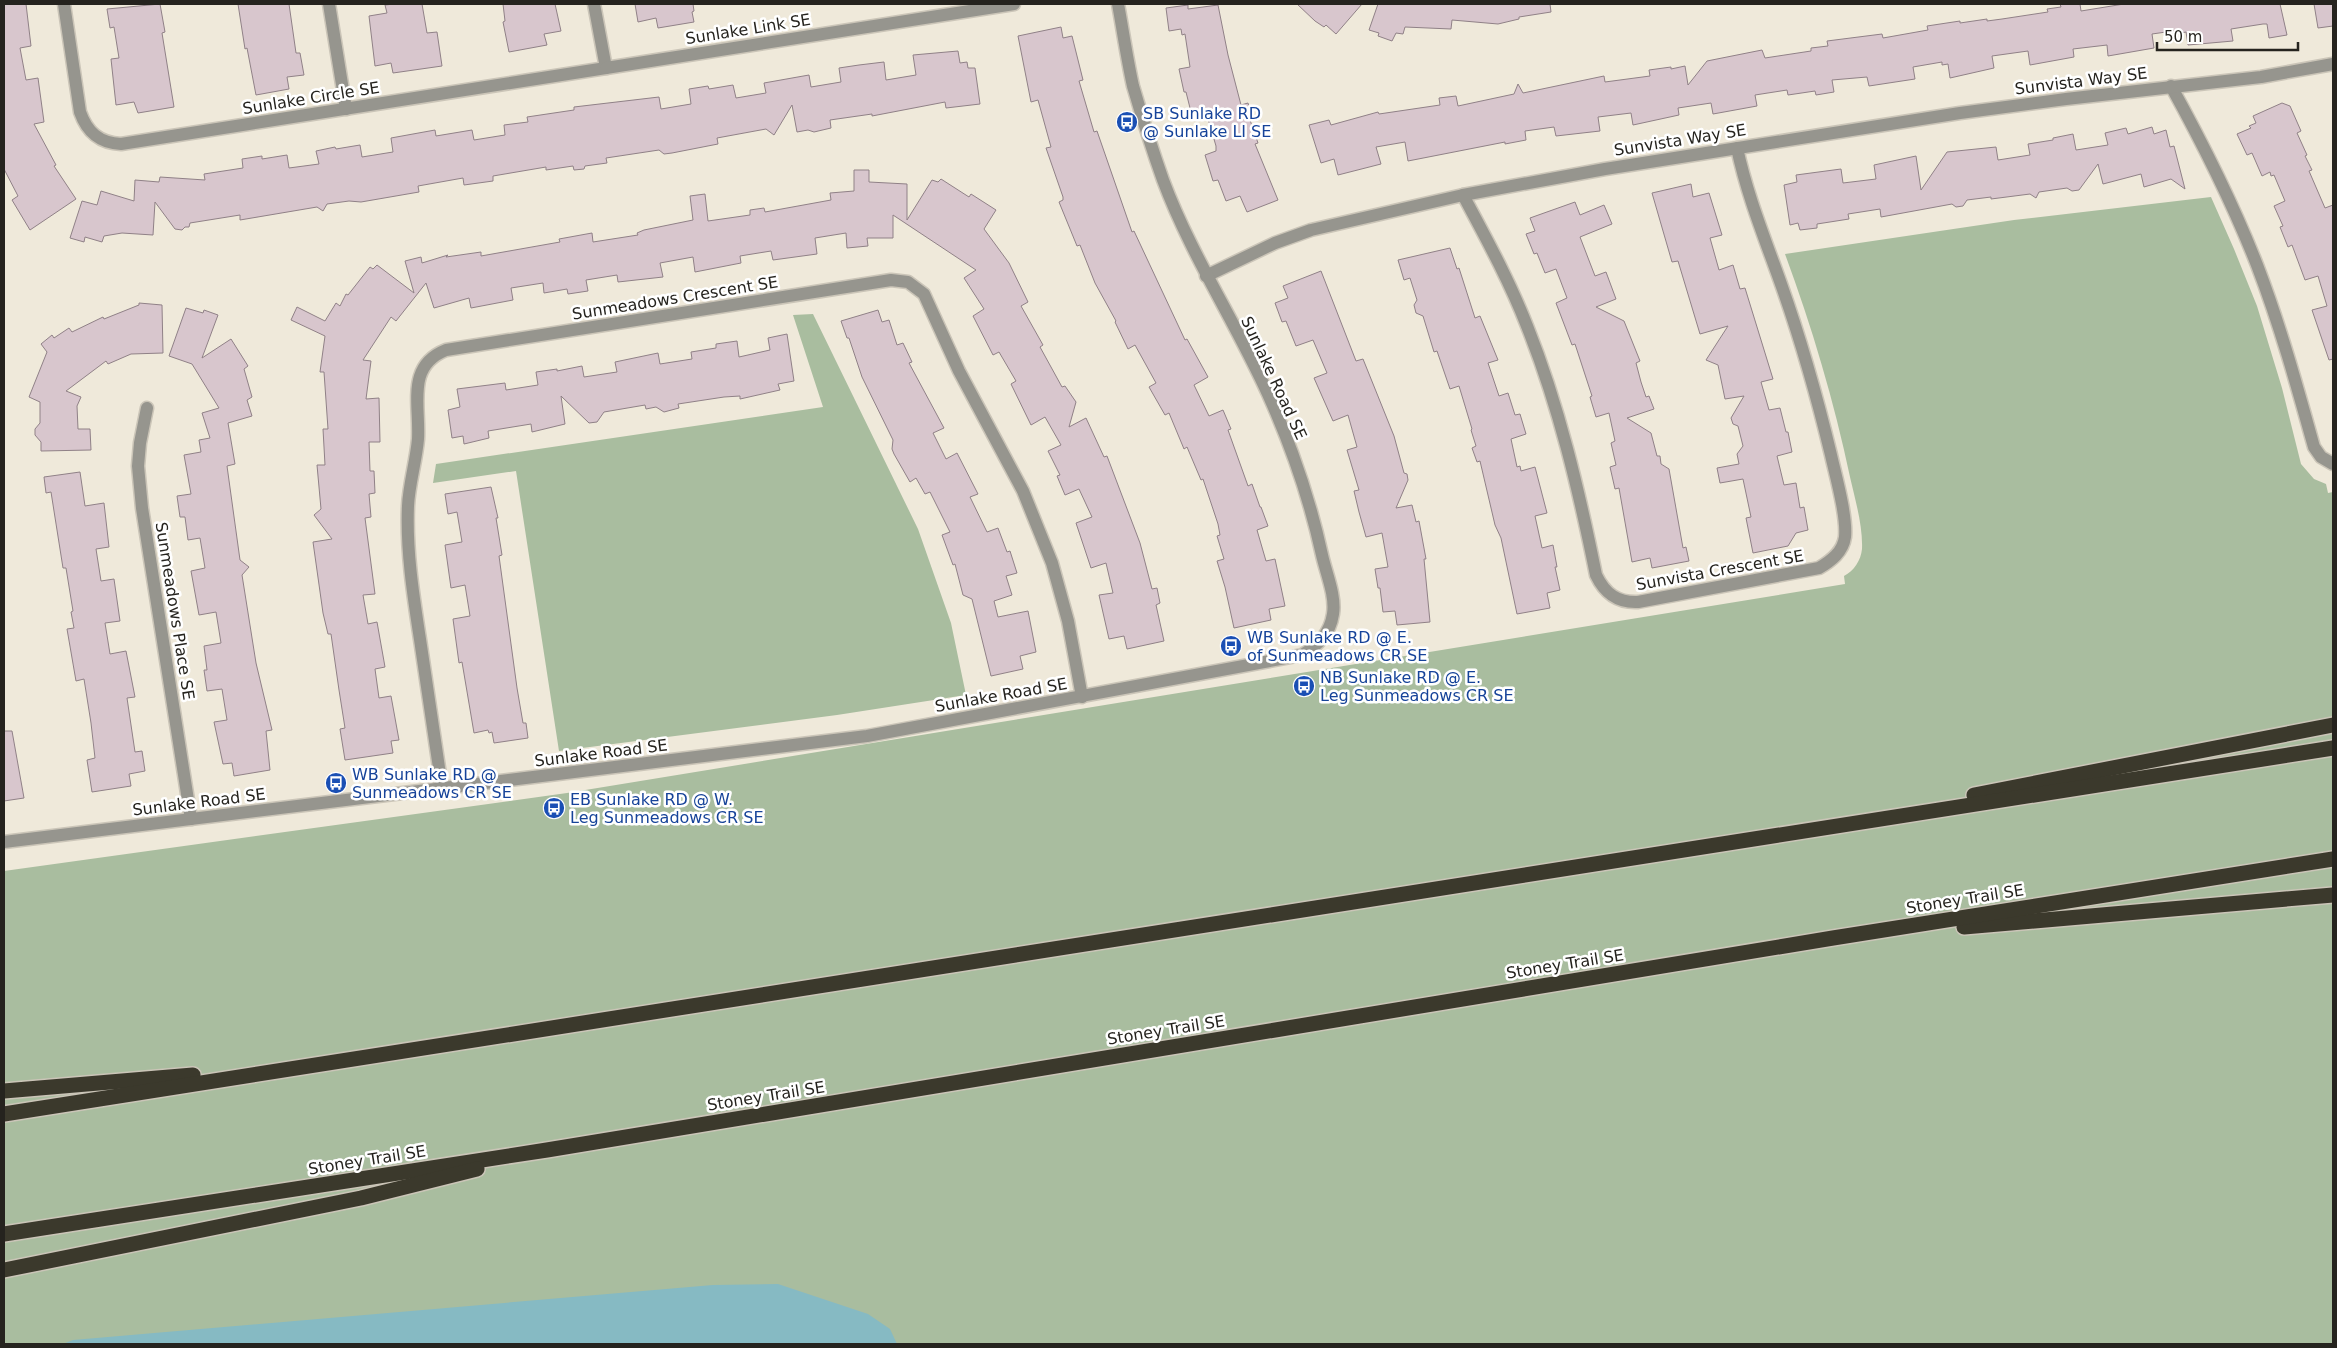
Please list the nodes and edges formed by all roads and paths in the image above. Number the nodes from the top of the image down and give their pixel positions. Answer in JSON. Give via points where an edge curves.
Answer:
{"nodes":[{"id":1,"x":64,"y":4,"type":"edge"},
{"id":2,"x":329,"y":4,"type":"edge"},
{"id":3,"x":594,"y":4,"type":"edge"},
{"id":4,"x":1014,"y":4,"type":"edge"},
{"id":5,"x":1118,"y":4,"type":"edge"},
{"id":6,"x":2333,"y":64,"type":"edge"},
{"id":7,"x":606,"y":68,"type":"junction"},
{"id":8,"x":2171,"y":86,"type":"junction"},
{"id":9,"x":346,"y":109,"type":"junction"},
{"id":10,"x":1737,"y":148,"type":"junction"},
{"id":11,"x":1463,"y":195,"type":"junction"},
{"id":12,"x":1206,"y":276,"type":"junction"},
{"id":13,"x":147,"y":408,"type":"dead end"},
{"id":14,"x":2333,"y":464,"type":"edge"},
{"id":15,"x":1082,"y":697,"type":"junction"},
{"id":16,"x":2333,"y":726,"type":"edge"},
{"id":17,"x":2333,"y":748,"type":"edge"},
{"id":18,"x":442,"y":788,"type":"junction"},
{"id":19,"x":191,"y":819,"type":"junction"},
{"id":20,"x":4,"y":842,"type":"edge"},
{"id":21,"x":1676,"y":852,"type":"junction"},
{"id":22,"x":2333,"y":859,"type":"edge"},
{"id":23,"x":2333,"y":895,"type":"edge"},
{"id":24,"x":1834,"y":938,"type":"junction"},
{"id":25,"x":264,"y":1072,"type":"junction"},
{"id":26,"x":4,"y":1091,"type":"edge"},
{"id":27,"x":4,"y":1114,"type":"edge"},
{"id":28,"x":547,"y":1150,"type":"junction"},
{"id":29,"x":4,"y":1234,"type":"edge"},
{"id":30,"x":4,"y":1270,"type":"edge"}],
"edges":[{"from":1,"to":9,"type":"street","name":"Sunlake Circle SE","via":[[80,112],[84,124],[104,141],[121,144]]},
{"from":2,"to":9,"type":"street"},
{"from":3,"to":7,"type":"street"},
{"from":4,"to":7,"type":"street","name":"Sunlake Link SE"},
{"from":5,"to":12,"type":"street","name":"Sunlake Road SE","via":[[1133,85],[1163,180]]},
{"from":6,"to":8,"type":"street","name":"Sunvista Way SE","via":[[2261,77]]},
{"from":7,"to":9,"type":"street","name":"Sunlake Circle SE"},
{"from":8,"to":10,"type":"street","name":"Sunvista Way SE","via":[[1960,113]]},
{"from":8,"to":14,"type":"street","name":"Sunvista Way SE","via":[[2220,181],[2257,265],[2289,358],[2314,448]]},
{"from":10,"to":11,"type":"street","name":"Sunvista Way SE"},
{"from":10,"to":11,"type":"street","name":"Sunvista Crescent SE","via":[[1744,184],[1782,285],[1812,382],[1834,471],[1845,539],[1837,555],[1819,568],[1638,602],[1622,602],[1602,588],[1596,576],[1561,427],[1527,326]]},
{"from":11,"to":12,"type":"street","name":"Sunvista Way SE","via":[[1311,230]]},
{"from":12,"to":15,"type":"street","name":"Sunlake Road SE","via":[[1267,392],[1300,477],[1320,542],[1333,602],[1330,626],[1324,639],[1302,655]]},
{"from":13,"to":19,"type":"street","name":"Sunmeadows Place SE","via":[[138,466],[141,500]]},
{"from":15,"to":18,"type":"street","name":"Sunlake Road SE","via":[[867,736]]},
{"from":15,"to":18,"type":"street","name":"Sunmeadows Crescent SE","via":[[1068,621],[1052,564],[1023,491],[958,371],[924,294],[908,282],[891,280],[446,350],[427,361],[418,385],[418,439],[408,505],[408,545],[412,592]]},
{"from":16,"to":21,"type":"highway"},
{"from":17,"to":21,"type":"highway"},
{"from":18,"to":19,"type":"street","name":"Sunlake Road SE"},
{"from":19,"to":20,"type":"street","name":"Sunlake Road SE"},
{"from":21,"to":25,"type":"highway"},
{"from":22,"to":24,"type":"highway","name":"Stoney Trail SE"},
{"from":23,"to":24,"type":"highway"},
{"from":24,"to":28,"type":"highway","name":"Stoney Trail SE"},
{"from":25,"to":26,"type":"highway"},
{"from":25,"to":27,"type":"highway"},
{"from":28,"to":29,"type":"highway","name":"Stoney Trail SE"},
{"from":28,"to":30,"type":"highway","via":[[361,1198]]}]}
